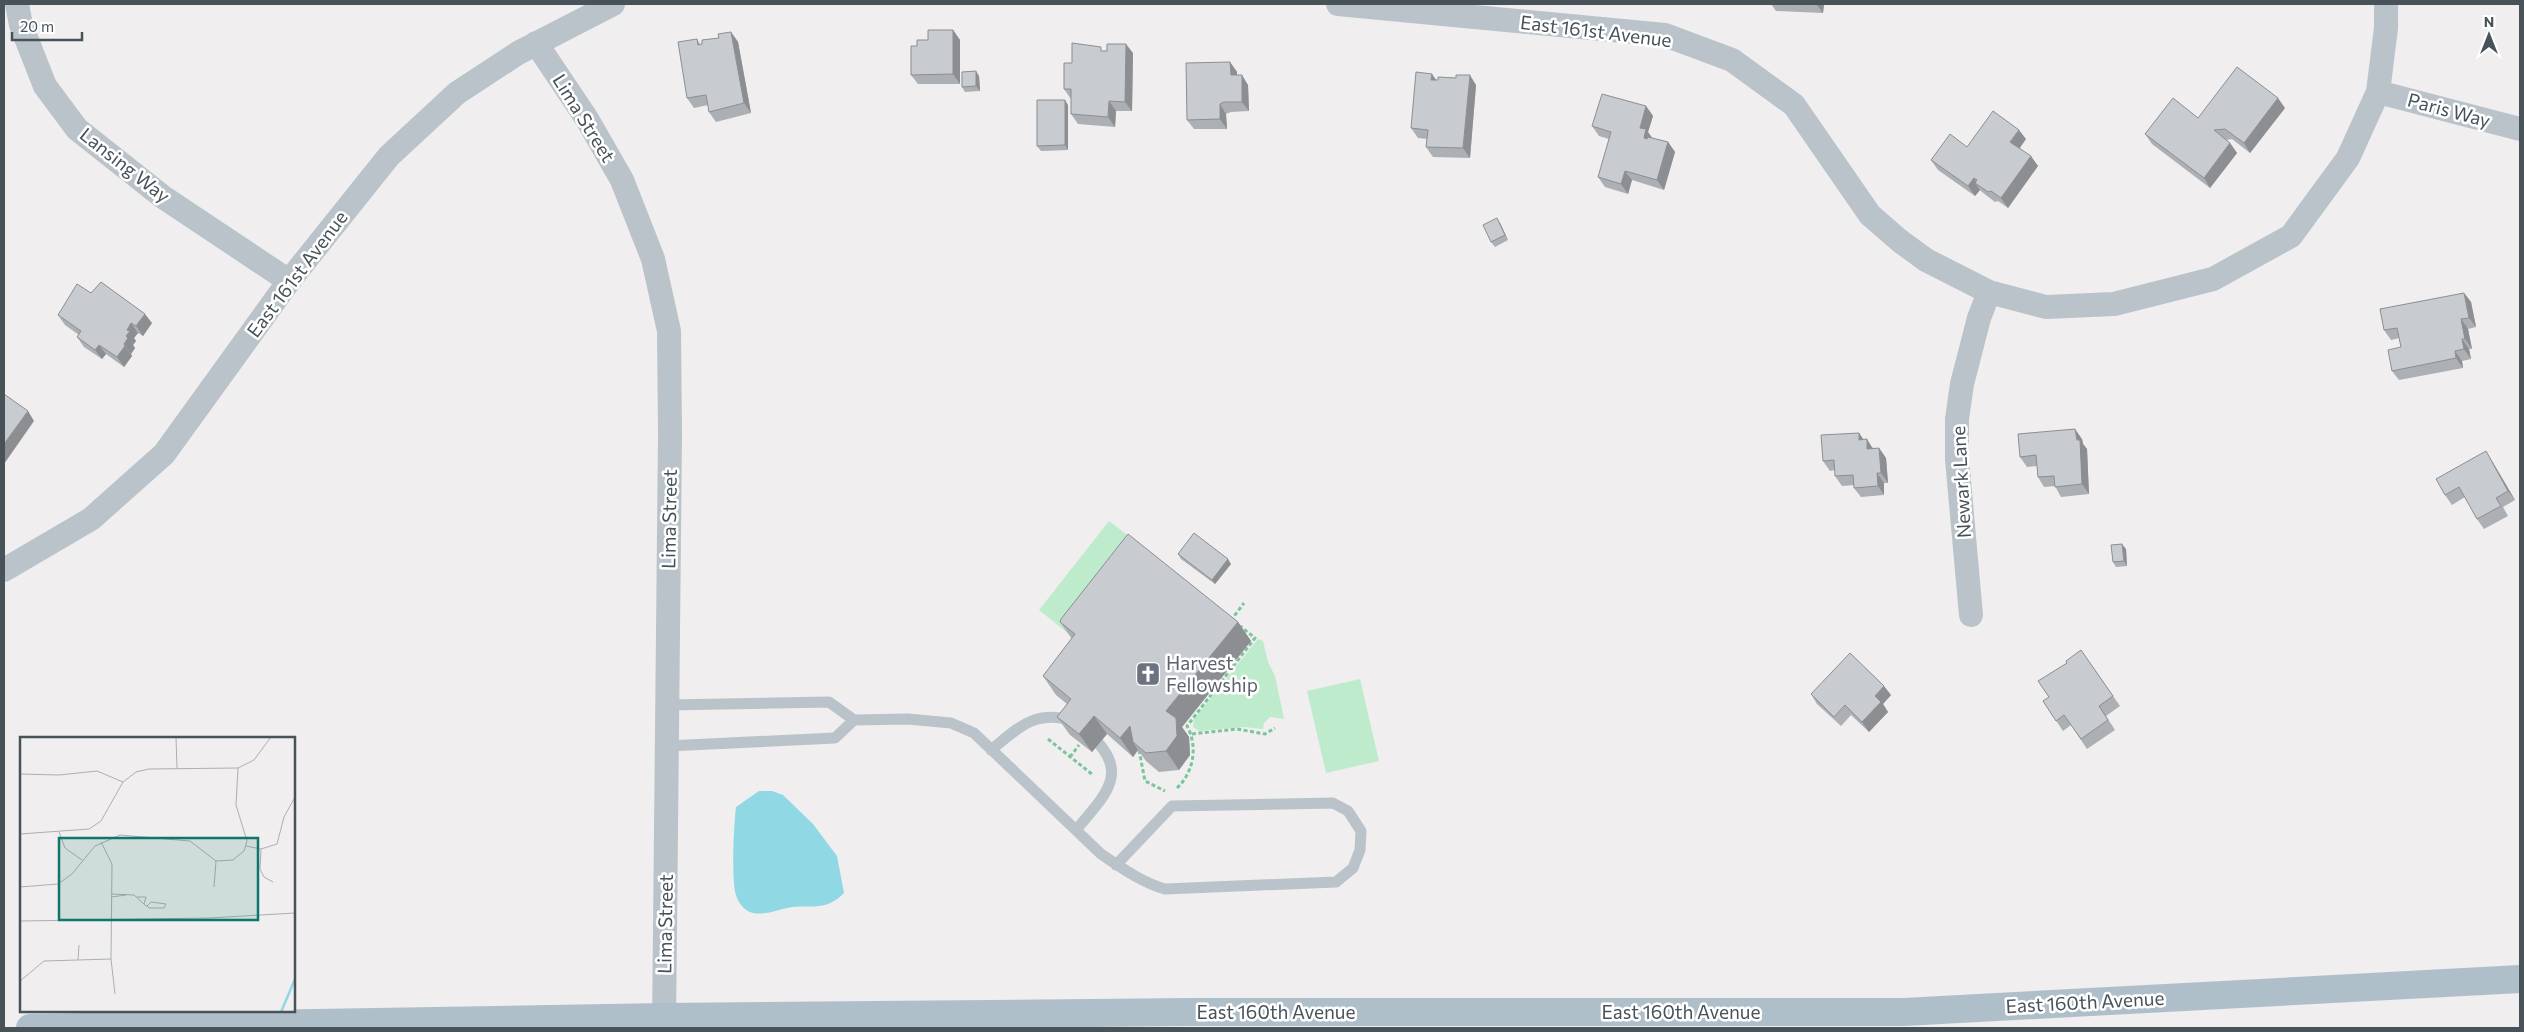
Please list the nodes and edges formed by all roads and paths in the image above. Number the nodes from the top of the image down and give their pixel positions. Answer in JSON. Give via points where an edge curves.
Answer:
{"nodes":[{"id":1,"x":17,"y":4,"type":"edge"},
{"id":2,"x":613,"y":4,"type":"edge"},
{"id":3,"x":1338,"y":4,"type":"edge"},
{"id":4,"x":2386,"y":4,"type":"edge"},
{"id":5,"x":536,"y":42,"type":"junction"},
{"id":6,"x":2378,"y":92,"type":"junction"},
{"id":7,"x":2520,"y":129,"type":"edge"},
{"id":8,"x":289,"y":281,"type":"junction"},
{"id":9,"x":1989,"y":292,"type":"junction"},
{"id":10,"x":4,"y":570,"type":"edge"},
{"id":11,"x":1244,"y":603,"type":"dead end"},
{"id":12,"x":1971,"y":616,"type":"dead end"},
{"id":13,"x":668,"y":705,"type":"junction"},
{"id":14,"x":854,"y":720,"type":"junction"},
{"id":15,"x":1275,"y":728,"type":"dead end"},
{"id":16,"x":1192,"y":734,"type":"junction"},
{"id":17,"x":1048,"y":739,"type":"dead end"},
{"id":18,"x":1080,"y":743,"type":"edge"},
{"id":19,"x":666,"y":746,"type":"junction"},
{"id":20,"x":991,"y":750,"type":"junction"},
{"id":21,"x":1139,"y":750,"type":"edge"},
{"id":22,"x":1070,"y":756,"type":"junction"},
{"id":23,"x":1093,"y":775,"type":"dead end"},
{"id":24,"x":1168,"y":791,"type":"dead end"},
{"id":25,"x":1173,"y":792,"type":"dead end"},
{"id":26,"x":1076,"y":830,"type":"junction"},
{"id":27,"x":1116,"y":865,"type":"junction"},
{"id":28,"x":2520,"y":979,"type":"edge"},
{"id":29,"x":664,"y":1023,"type":"edge"},
{"id":30,"x":30,"y":1028,"type":"edge"}],
"edges":[{"from":1,"to":8,"type":"street","name":"Lansing Way","via":[[21,25],[45,86],[77,128],[164,197]]},
{"from":2,"to":5,"type":"street","name":"East 161st Avenue"},
{"from":3,"to":9,"type":"street","name":"East 161st Avenue","via":[[1665,35],[1732,60],[1794,105],[1870,214],[1926,260]]},
{"from":4,"to":6,"type":"street","name":"East 161st Avenue"},
{"from":5,"to":8,"type":"street","name":"East 161st Avenue","via":[[457,93],[389,156]]},
{"from":5,"to":13,"type":"street","name":"Lima Street","via":[[587,119],[622,180],[652,259],[669,331]]},
{"from":6,"to":7,"type":"street","name":"Paris Way"},
{"from":6,"to":9,"type":"street","name":"East 161st Avenue","via":[[2348,158],[2291,236],[2213,279],[2114,304],[2046,307]]},
{"from":8,"to":10,"type":"street","name":"East 161st Avenue","via":[[164,454],[91,519]]},
{"from":9,"to":12,"type":"street","name":"Newark Lane","via":[[1962,384],[1957,420],[1957,459]]},
{"from":11,"to":16,"type":"path","via":[[1232,619],[1255,638],[1187,726]]},
{"from":13,"to":14,"type":"lane","via":[[829,702]]},
{"from":13,"to":19,"type":"street","name":"Lima Street"},
{"from":14,"to":19,"type":"lane","via":[[835,738]]},
{"from":14,"to":20,"type":"lane","via":[[908,718],[951,723],[974,733]]},
{"from":15,"to":16,"type":"path","via":[[1265,734],[1238,729]]},
{"from":16,"to":25,"type":"path","via":[[1194,754],[1186,777]]},
{"from":17,"to":22,"type":"path"},
{"from":18,"to":22,"type":"path"},
{"from":19,"to":29,"type":"street","name":"Lima Street"},
{"from":20,"to":26,"type":"lane"},
{"from":20,"to":26,"type":"lane","via":[[1022,725],[1054,716],[1074,721],[1101,744],[1113,774],[1108,792]]},
{"from":21,"to":24,"type":"path","via":[[1145,781]]},
{"from":22,"to":23,"type":"path"},
{"from":26,"to":27,"type":"lane"},
{"from":27,"to":27,"type":"lane","via":[[1144,883],[1165,889],[1336,882],[1353,868],[1360,850],[1360,831],[1348,811],[1333,803],[1172,806]]},
{"from":28,"to":29,"type":"main road","name":"East 160th Avenue","via":[[1904,1012],[1179,1012]]},
{"from":29,"to":30,"type":"main road","name":"East 160th Avenue"}]}
